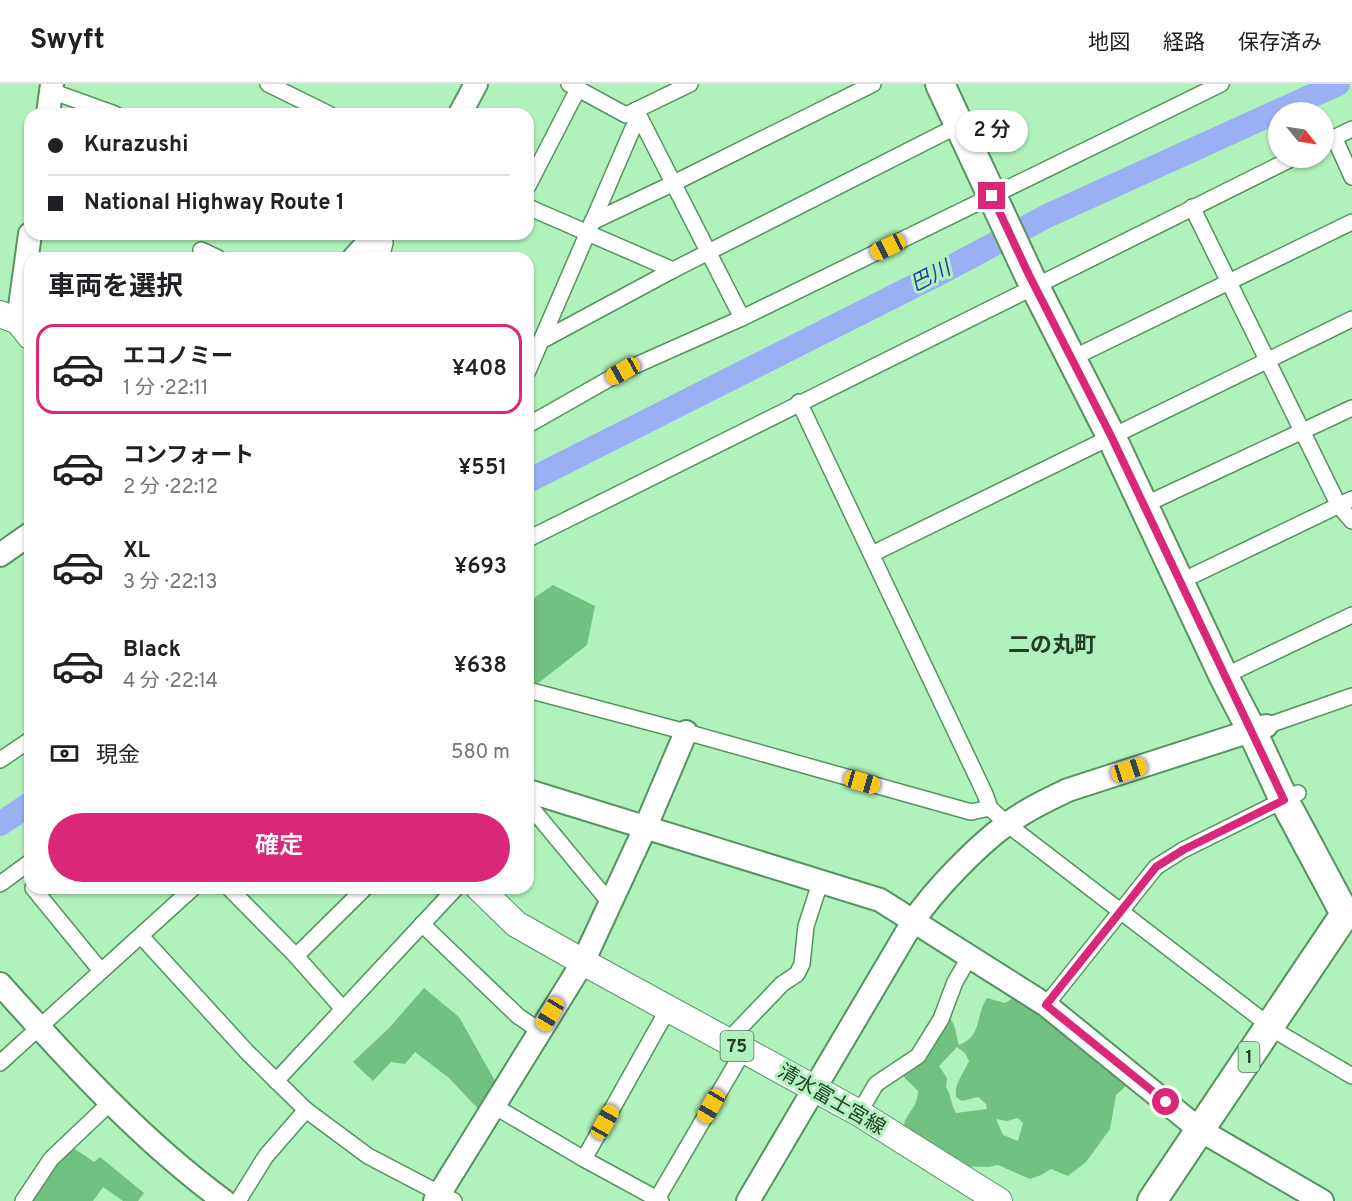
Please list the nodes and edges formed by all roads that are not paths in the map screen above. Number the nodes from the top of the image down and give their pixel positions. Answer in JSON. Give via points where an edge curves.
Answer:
{"nodes":[{"id":1,"x":268,"y":84,"type":"edge"},
{"id":2,"x":476,"y":84,"type":"edge"},
{"id":3,"x":690,"y":84,"type":"edge"},
{"id":4,"x":873,"y":84,"type":"edge"},
{"id":5,"x":940,"y":84,"type":"edge"},
{"id":6,"x":955,"y":84,"type":"edge"},
{"id":7,"x":1221,"y":84,"type":"edge"},
{"id":8,"x":573,"y":86,"type":"edge"},
{"id":9,"x":52,"y":88,"type":"edge"},
{"id":10,"x":49,"y":108,"type":"edge"},
{"id":11,"x":100,"y":108,"type":"edge"},
{"id":12,"x":317,"y":108,"type":"edge"},
{"id":13,"x":463,"y":108,"type":"edge"},
{"id":14,"x":639,"y":116,"type":"junction"},
{"id":15,"x":965,"y":122,"type":"junction"},
{"id":16,"x":1352,"y":129,"type":"edge"},
{"id":17,"x":1334,"y":138,"type":"edge"},
{"id":18,"x":1334,"y":148,"type":"edge"},
{"id":19,"x":1272,"y":168,"type":"edge"},
{"id":20,"x":534,"y":173,"type":"edge"},
{"id":21,"x":1352,"y":177,"type":"edge"},
{"id":22,"x":674,"y":183,"type":"junction"},
{"id":23,"x":1000,"y":195,"type":"junction"},
{"id":24,"x":1192,"y":207,"type":"junction"},
{"id":25,"x":534,"y":209,"type":"edge"},
{"id":26,"x":1352,"y":222,"type":"edge"},
{"id":27,"x":590,"y":227,"type":"junction"},
{"id":28,"x":369,"y":240,"type":"edge"},
{"id":29,"x":201,"y":250,"type":"dead end"},
{"id":30,"x":205,"y":252,"type":"edge"},
{"id":31,"x":359,"y":252,"type":"edge"},
{"id":32,"x":707,"y":252,"type":"junction"},
{"id":33,"x":24,"y":262,"type":"edge"},
{"id":34,"x":673,"y":270,"type":"junction"},
{"id":35,"x":1039,"y":277,"type":"junction"},
{"id":36,"x":1228,"y":282,"type":"junction"},
{"id":37,"x":741,"y":318,"type":"junction"},
{"id":38,"x":1352,"y":319,"type":"edge"},
{"id":39,"x":11,"y":322,"type":"edge"},
{"id":40,"x":541,"y":341,"type":"junction"},
{"id":41,"x":1085,"y":352,"type":"junction"},
{"id":42,"x":534,"y":357,"type":"edge"},
{"id":43,"x":1268,"y":359,"type":"junction"},
{"id":44,"x":799,"y":402,"type":"junction"},
{"id":45,"x":1352,"y":408,"type":"edge"},
{"id":46,"x":534,"y":421,"type":"edge"},
{"id":47,"x":1303,"y":432,"type":"junction"},
{"id":48,"x":1117,"y":433,"type":"junction"},
{"id":49,"x":1157,"y":499,"type":"junction"},
{"id":50,"x":1345,"y":503,"type":"edge"},
{"id":51,"x":1352,"y":521,"type":"edge"},
{"id":52,"x":534,"y":536,"type":"edge"},
{"id":53,"x":24,"y":538,"type":"edge"},
{"id":54,"x":872,"y":554,"type":"junction"},
{"id":55,"x":0,"y":555,"type":"edge"},
{"id":56,"x":1194,"y":575,"type":"junction"},
{"id":57,"x":1352,"y":615,"type":"edge"},
{"id":58,"x":1237,"y":670,"type":"junction"},
{"id":59,"x":534,"y":692,"type":"edge"},
{"id":60,"x":1352,"y":696,"type":"edge"},
{"id":61,"x":1259,"y":728,"type":"junction"},
{"id":62,"x":686,"y":732,"type":"junction"},
{"id":63,"x":24,"y":744,"type":"edge"},
{"id":64,"x":0,"y":760,"type":"edge"},
{"id":65,"x":534,"y":793,"type":"edge"},
{"id":66,"x":1291,"y":797,"type":"junction"},
{"id":67,"x":990,"y":808,"type":"junction"},
{"id":68,"x":534,"y":811,"type":"edge"},
{"id":69,"x":1007,"y":824,"type":"junction"},
{"id":70,"x":646,"y":826,"type":"junction"},
{"id":71,"x":24,"y":866,"type":"edge"},
{"id":72,"x":821,"y":880,"type":"junction"},
{"id":73,"x":0,"y":884,"type":"edge"},
{"id":74,"x":38,"y":894,"type":"edge"},
{"id":75,"x":186,"y":894,"type":"edge"},
{"id":76,"x":235,"y":894,"type":"edge"},
{"id":77,"x":359,"y":894,"type":"edge"},
{"id":78,"x":450,"y":894,"type":"edge"},
{"id":79,"x":485,"y":894,"type":"edge"},
{"id":80,"x":610,"y":904,"type":"junction"},
{"id":81,"x":1351,"y":911,"type":"edge"},
{"id":82,"x":1121,"y":912,"type":"junction"},
{"id":83,"x":914,"y":920,"type":"junction"},
{"id":84,"x":422,"y":924,"type":"junction"},
{"id":85,"x":141,"y":936,"type":"junction"},
{"id":86,"x":296,"y":956,"type":"junction"},
{"id":87,"x":970,"y":956,"type":"junction"},
{"id":88,"x":583,"y":962,"type":"junction"},
{"id":89,"x":101,"y":970,"type":"junction"},
{"id":90,"x":0,"y":984,"type":"edge"},
{"id":91,"x":1046,"y":1005,"type":"junction"},
{"id":92,"x":343,"y":1009,"type":"junction"},
{"id":93,"x":668,"y":1009,"type":"junction"},
{"id":94,"x":40,"y":1028,"type":"junction"},
{"id":95,"x":1274,"y":1030,"type":"junction"},
{"id":96,"x":540,"y":1032,"type":"junction"},
{"id":97,"x":737,"y":1046,"type":"junction"},
{"id":98,"x":0,"y":1063,"type":"edge"},
{"id":99,"x":1352,"y":1076,"type":"edge"},
{"id":100,"x":276,"y":1081,"type":"junction"},
{"id":101,"x":814,"y":1088,"type":"junction"},
{"id":102,"x":111,"y":1102,"type":"junction"},
{"id":103,"x":494,"y":1106,"type":"junction"},
{"id":104,"x":306,"y":1110,"type":"junction"},
{"id":105,"x":859,"y":1113,"type":"junction"},
{"id":106,"x":1205,"y":1133,"type":"junction"},
{"id":107,"x":584,"y":1159,"type":"junction"},
{"id":108,"x":443,"y":1199,"type":"edge"},
{"id":109,"x":659,"y":1200,"type":"edge"},
{"id":110,"x":23,"y":1201,"type":"edge"},
{"id":111,"x":224,"y":1201,"type":"edge"},
{"id":112,"x":238,"y":1201,"type":"edge"},
{"id":113,"x":748,"y":1201,"type":"edge"},
{"id":114,"x":999,"y":1201,"type":"edge"},
{"id":115,"x":1152,"y":1201,"type":"edge"},
{"id":116,"x":1167,"y":1201,"type":"edge"},
{"id":117,"x":1322,"y":1201,"type":"edge"}],
"edges":[{"from":1,"to":12,"type":"street"},
{"from":2,"to":13,"type":"street"},
{"from":3,"to":14,"type":"street"},
{"from":4,"to":22,"type":"street"},
{"from":5,"to":15,"type":"highway","number":"1"},
{"from":6,"to":15,"type":"highway","number":"1"},
{"from":7,"to":23,"type":"street"},
{"from":8,"to":14,"type":"street","via":[[626,114]]},
{"from":8,"to":20,"type":"street"},
{"from":9,"to":10,"type":"street"},
{"from":9,"to":11,"type":"street"},
{"from":14,"to":22,"type":"street"},
{"from":14,"to":27,"type":"street"},
{"from":15,"to":23,"type":"highway","number":"1"},
{"from":15,"to":32,"type":"street"},
{"from":16,"to":17,"type":"street"},
{"from":18,"to":21,"type":"street"},
{"from":19,"to":24,"type":"street"},
{"from":22,"to":27,"type":"street"},
{"from":22,"to":32,"type":"street"},
{"from":23,"to":35,"type":"highway","number":"1"},
{"from":23,"to":37,"type":"street"},
{"from":24,"to":35,"type":"street"},
{"from":24,"to":36,"type":"street"},
{"from":25,"to":27,"type":"street"},
{"from":26,"to":36,"type":"street"},
{"from":27,"to":34,"type":"street"},
{"from":27,"to":40,"type":"street"},
{"from":28,"to":31,"type":"street"},
{"from":29,"to":30,"type":"street"},
{"from":32,"to":34,"type":"street"},
{"from":32,"to":37,"type":"street"},
{"from":33,"to":39,"type":"street"},
{"from":34,"to":40,"type":"street"},
{"from":35,"to":41,"type":"highway","number":"1"},
{"from":35,"to":44,"type":"street"},
{"from":35,"to":48,"type":"highway","number":"1"},
{"from":36,"to":41,"type":"street"},
{"from":36,"to":43,"type":"street"},
{"from":37,"to":46,"type":"street","via":[[623,371]]},
{"from":38,"to":43,"type":"street"},
{"from":40,"to":42,"type":"street"},
{"from":41,"to":48,"type":"highway","number":"1"},
{"from":43,"to":47,"type":"street"},
{"from":43,"to":48,"type":"street"},
{"from":44,"to":52,"type":"street"},
{"from":44,"to":54,"type":"street"},
{"from":45,"to":47,"type":"street"},
{"from":47,"to":49,"type":"street"},
{"from":47,"to":50,"type":"street"},
{"from":48,"to":49,"type":"highway","number":"1"},
{"from":48,"to":54,"type":"street"},
{"from":48,"to":61,"type":"highway","number":"1","via":[[1224,677]]},
{"from":49,"to":56,"type":"highway","number":"1"},
{"from":50,"to":51,"type":"street"},
{"from":50,"to":56,"type":"street"},
{"from":53,"to":55,"type":"street"},
{"from":54,"to":67,"type":"street"},
{"from":56,"to":58,"type":"highway","number":"1"},
{"from":57,"to":58,"type":"street"},
{"from":58,"to":61,"type":"highway","number":"1"},
{"from":59,"to":62,"type":"street"},
{"from":60,"to":61,"type":"street"},
{"from":61,"to":66,"type":"highway","number":"1"},
{"from":61,"to":69,"type":"street","via":[[1068,790]]},
{"from":62,"to":67,"type":"street","via":[[971,812]]},
{"from":62,"to":70,"type":"street"},
{"from":63,"to":64,"type":"street"},
{"from":65,"to":70,"type":"street"},
{"from":66,"to":81,"type":"highway","number":"1"},
{"from":66,"to":82,"type":"street","via":[[1156,867]]},
{"from":67,"to":69,"type":"street"},
{"from":68,"to":80,"type":"street"},
{"from":69,"to":82,"type":"street"},
{"from":69,"to":83,"type":"street","via":[[975,852]]},
{"from":70,"to":72,"type":"street"},
{"from":70,"to":80,"type":"street"},
{"from":71,"to":73,"type":"street"},
{"from":72,"to":83,"type":"street","via":[[880,900]]},
{"from":72,"to":97,"type":"street","via":[[806,926],[802,964],[797,974],[782,984],[736,1032]]},
{"from":74,"to":89,"type":"street"},
{"from":75,"to":85,"type":"street"},
{"from":76,"to":86,"type":"street"},
{"from":77,"to":86,"type":"street"},
{"from":78,"to":84,"type":"street"},
{"from":79,"to":88,"type":"main road","name":"清水富士宮線","number":"75","via":[[516,924]]},
{"from":80,"to":88,"type":"street"},
{"from":81,"to":95,"type":"highway","number":"1"},
{"from":82,"to":91,"type":"street"},
{"from":82,"to":95,"type":"street"},
{"from":83,"to":87,"type":"street"},
{"from":83,"to":101,"type":"street"},
{"from":84,"to":92,"type":"street"},
{"from":84,"to":96,"type":"street","via":[[518,1016]]},
{"from":85,"to":89,"type":"street"},
{"from":85,"to":100,"type":"street"},
{"from":86,"to":92,"type":"street"},
{"from":87,"to":91,"type":"street"},
{"from":87,"to":105,"type":"street","via":[[941,1019],[918,1056],[876,1084]]},
{"from":88,"to":93,"type":"main road","name":"清水富士宮線","number":"75"},
{"from":88,"to":96,"type":"street"},
{"from":89,"to":94,"type":"street"},
{"from":90,"to":94,"type":"street"},
{"from":91,"to":106,"type":"street"},
{"from":92,"to":100,"type":"street"},
{"from":93,"to":97,"type":"main road","name":"清水富士宮線","number":"75"},
{"from":93,"to":107,"type":"street"},
{"from":94,"to":98,"type":"street"},
{"from":94,"to":102,"type":"street"},
{"from":95,"to":99,"type":"street"},
{"from":95,"to":106,"type":"highway","number":"1"},
{"from":96,"to":103,"type":"street"},
{"from":97,"to":101,"type":"main road","name":"清水富士宮線","number":"75"},
{"from":97,"to":109,"type":"street"},
{"from":100,"to":104,"type":"street"},
{"from":101,"to":105,"type":"main road","name":"清水富士宮線","number":"75"},
{"from":101,"to":113,"type":"street"},
{"from":102,"to":110,"type":"street","via":[[51,1159]]},
{"from":102,"to":111,"type":"street"},
{"from":103,"to":107,"type":"street"},
{"from":103,"to":108,"type":"street"},
{"from":104,"to":108,"type":"street","via":[[368,1156]]},
{"from":104,"to":112,"type":"street","via":[[267,1156]]},
{"from":105,"to":114,"type":"main road","name":"清水富士宮線","number":"75"},
{"from":106,"to":115,"type":"highway","number":"1"},
{"from":106,"to":116,"type":"highway","number":"1"},
{"from":106,"to":117,"type":"street"},
{"from":107,"to":109,"type":"street"}]}
